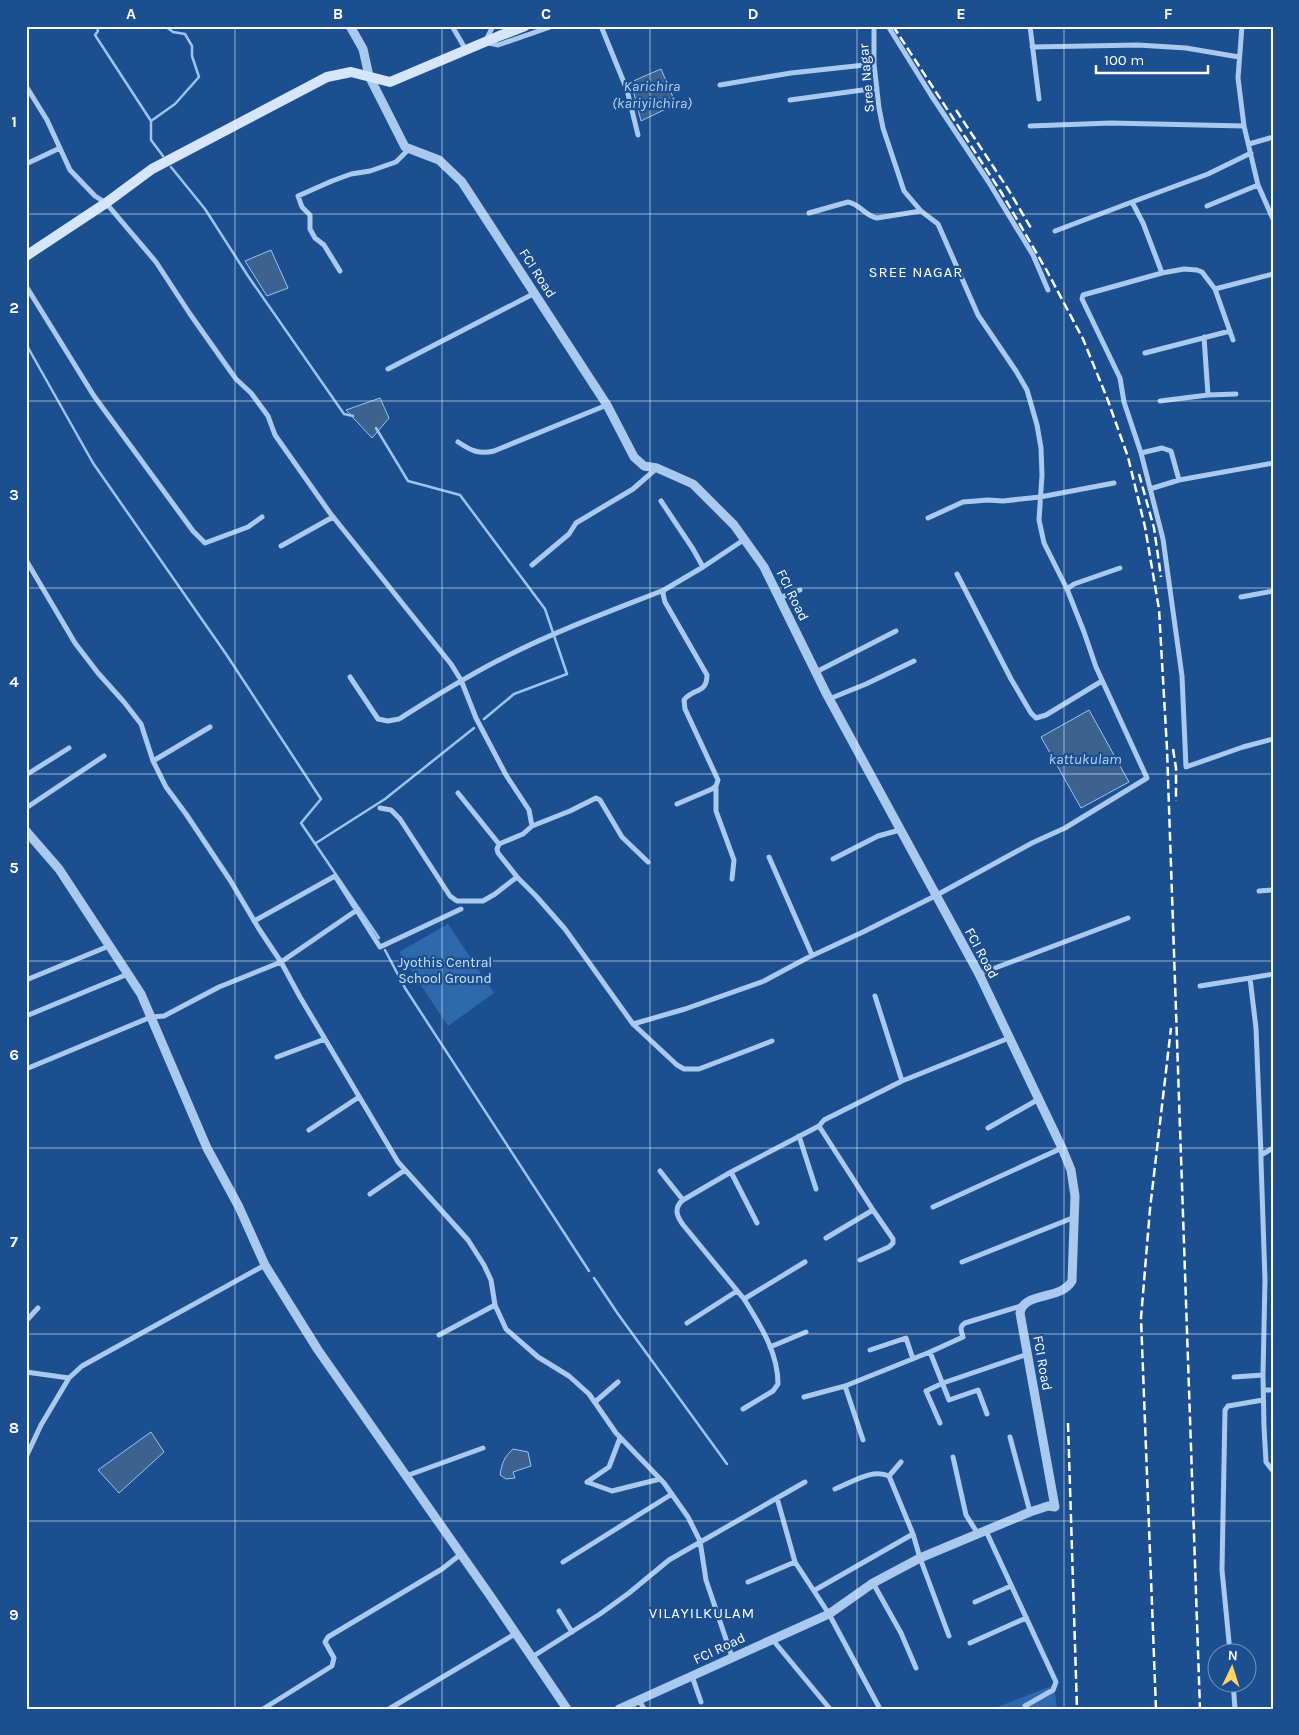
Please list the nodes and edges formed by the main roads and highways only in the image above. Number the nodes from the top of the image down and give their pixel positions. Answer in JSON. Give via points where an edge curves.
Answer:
{"nodes":[{"id":1,"x":525,"y":26,"type":"edge"},
{"id":2,"x":26,"y":256,"type":"edge"}],
"edges":[{"from":1,"to":2,"type":"main road","via":[[390,82],[351,72],[328,77],[152,169]]}]}
